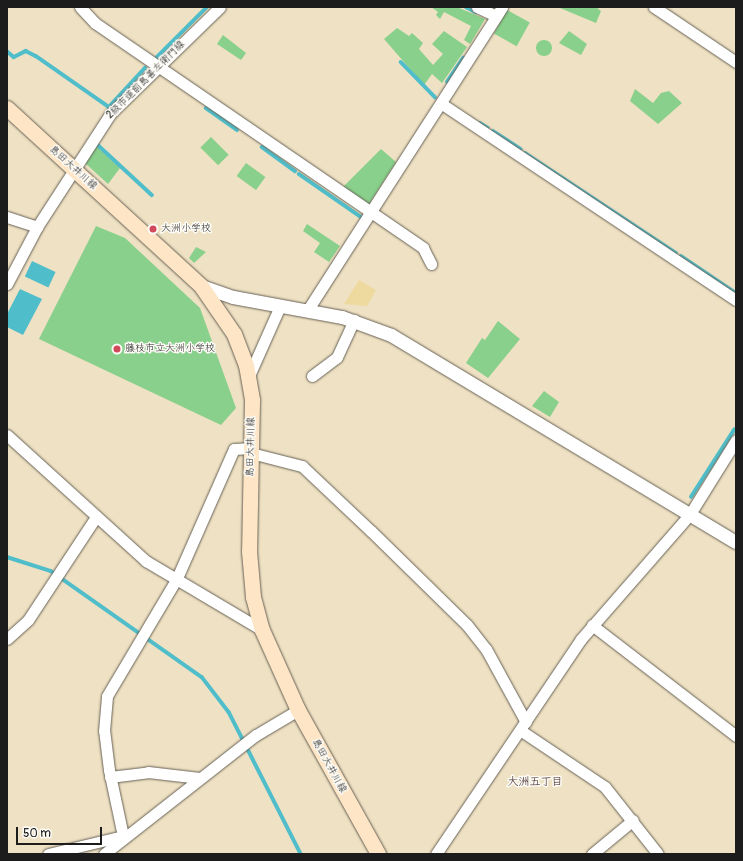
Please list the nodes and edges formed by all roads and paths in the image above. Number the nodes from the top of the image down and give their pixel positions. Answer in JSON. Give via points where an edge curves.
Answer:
{"nodes":[{"id":1,"x":80,"y":7,"type":"edge"},
{"id":2,"x":220,"y":7,"type":"edge"},
{"id":3,"x":477,"y":7,"type":"edge"},
{"id":4,"x":654,"y":7,"type":"edge"},
{"id":5,"x":499,"y":12,"type":"edge"},
{"id":6,"x":736,"y":62,"type":"edge"},
{"id":7,"x":158,"y":67,"type":"junction"},
{"id":8,"x":442,"y":104,"type":"junction"},
{"id":9,"x":7,"y":108,"type":"edge"},
{"id":10,"x":74,"y":168,"type":"junction"},
{"id":11,"x":370,"y":215,"type":"junction"},
{"id":12,"x":7,"y":217,"type":"edge"},
{"id":13,"x":37,"y":227,"type":"junction"},
{"id":14,"x":431,"y":264,"type":"dead end"},
{"id":15,"x":8,"y":281,"type":"edge"},
{"id":16,"x":201,"y":286,"type":"junction"},
{"id":17,"x":736,"y":300,"type":"edge"},
{"id":18,"x":280,"y":306,"type":"junction"},
{"id":19,"x":307,"y":311,"type":"junction"},
{"id":20,"x":354,"y":320,"type":"junction"},
{"id":21,"x":312,"y":376,"type":"dead end"},
{"id":22,"x":248,"y":378,"type":"junction"},
{"id":23,"x":7,"y":435,"type":"edge"},
{"id":24,"x":736,"y":440,"type":"edge"},
{"id":25,"x":251,"y":451,"type":"junction"},
{"id":26,"x":690,"y":514,"type":"junction"},
{"id":27,"x":96,"y":517,"type":"junction"},
{"id":28,"x":736,"y":542,"type":"edge"},
{"id":29,"x":177,"y":578,"type":"junction"},
{"id":30,"x":592,"y":625,"type":"junction"},
{"id":31,"x":262,"y":630,"type":"junction"},
{"id":32,"x":7,"y":639,"type":"edge"},
{"id":33,"x":298,"y":710,"type":"junction"},
{"id":34,"x":523,"y":726,"type":"junction"},
{"id":35,"x":736,"y":736,"type":"edge"},
{"id":36,"x":110,"y":777,"type":"junction"},
{"id":37,"x":200,"y":778,"type":"junction"},
{"id":38,"x":633,"y":820,"type":"junction"},
{"id":39,"x":123,"y":836,"type":"junction"},
{"id":40,"x":48,"y":854,"type":"edge"},
{"id":41,"x":104,"y":854,"type":"edge"},
{"id":42,"x":378,"y":854,"type":"edge"},
{"id":43,"x":436,"y":854,"type":"edge"},
{"id":44,"x":592,"y":854,"type":"edge"},
{"id":45,"x":658,"y":854,"type":"edge"}],
"edges":[{"from":1,"to":7,"type":"street","via":[[95,23]]},
{"from":2,"to":7,"type":"street","name":"2級市道前島善左衛門線"},
{"from":3,"to":5,"type":"street"},
{"from":4,"to":6,"type":"street"},
{"from":5,"to":8,"type":"street"},
{"from":7,"to":10,"type":"street","name":"2級市道前島善左衛門線","via":[[110,114]]},
{"from":7,"to":11,"type":"street"},
{"from":8,"to":11,"type":"street"},
{"from":8,"to":17,"type":"street"},
{"from":9,"to":10,"type":"main road","name":"島田大井川線"},
{"from":10,"to":13,"type":"street","name":"2級市道前島善左衛門線"},
{"from":10,"to":16,"type":"main road","name":"島田大井川線"},
{"from":11,"to":14,"type":"street","via":[[423,248]]},
{"from":11,"to":19,"type":"street"},
{"from":12,"to":13,"type":"street"},
{"from":13,"to":15,"type":"street","name":"2級市道前島善左衛門線"},
{"from":16,"to":18,"type":"street","via":[[233,297]]},
{"from":16,"to":22,"type":"main road","name":"島田大井川線","via":[[234,334]]},
{"from":18,"to":19,"type":"street"},
{"from":18,"to":22,"type":"street"},
{"from":19,"to":20,"type":"street"},
{"from":20,"to":21,"type":"street","via":[[338,357]]},
{"from":20,"to":26,"type":"street","via":[[411,346]]},
{"from":22,"to":25,"type":"main road","name":"島田大井川線","via":[[252,400]]},
{"from":23,"to":27,"type":"street"},
{"from":24,"to":26,"type":"street"},
{"from":25,"to":29,"type":"street","via":[[234,449]]},
{"from":25,"to":31,"type":"main road","name":"島田大井川線","via":[[249,551],[253,597]]},
{"from":25,"to":34,"type":"street","via":[[302,466],[376,536],[486,649]]},
{"from":26,"to":28,"type":"street"},
{"from":26,"to":30,"type":"street"},
{"from":27,"to":29,"type":"street","via":[[146,561]]},
{"from":27,"to":32,"type":"street","via":[[28,620]]},
{"from":29,"to":31,"type":"street"},
{"from":29,"to":36,"type":"street","via":[[107,696],[104,731]]},
{"from":30,"to":34,"type":"street"},
{"from":30,"to":35,"type":"street"},
{"from":31,"to":33,"type":"main road","name":"島田大井川線"},
{"from":33,"to":37,"type":"street","via":[[256,735]]},
{"from":33,"to":42,"type":"main road","name":"島田大井川線"},
{"from":34,"to":38,"type":"street","via":[[605,787]]},
{"from":34,"to":43,"type":"street"},
{"from":36,"to":37,"type":"street","via":[[148,772]]},
{"from":36,"to":39,"type":"street"},
{"from":37,"to":39,"type":"street"},
{"from":38,"to":44,"type":"street"},
{"from":38,"to":45,"type":"street"},
{"from":39,"to":40,"type":"street"},
{"from":39,"to":41,"type":"street"}]}
